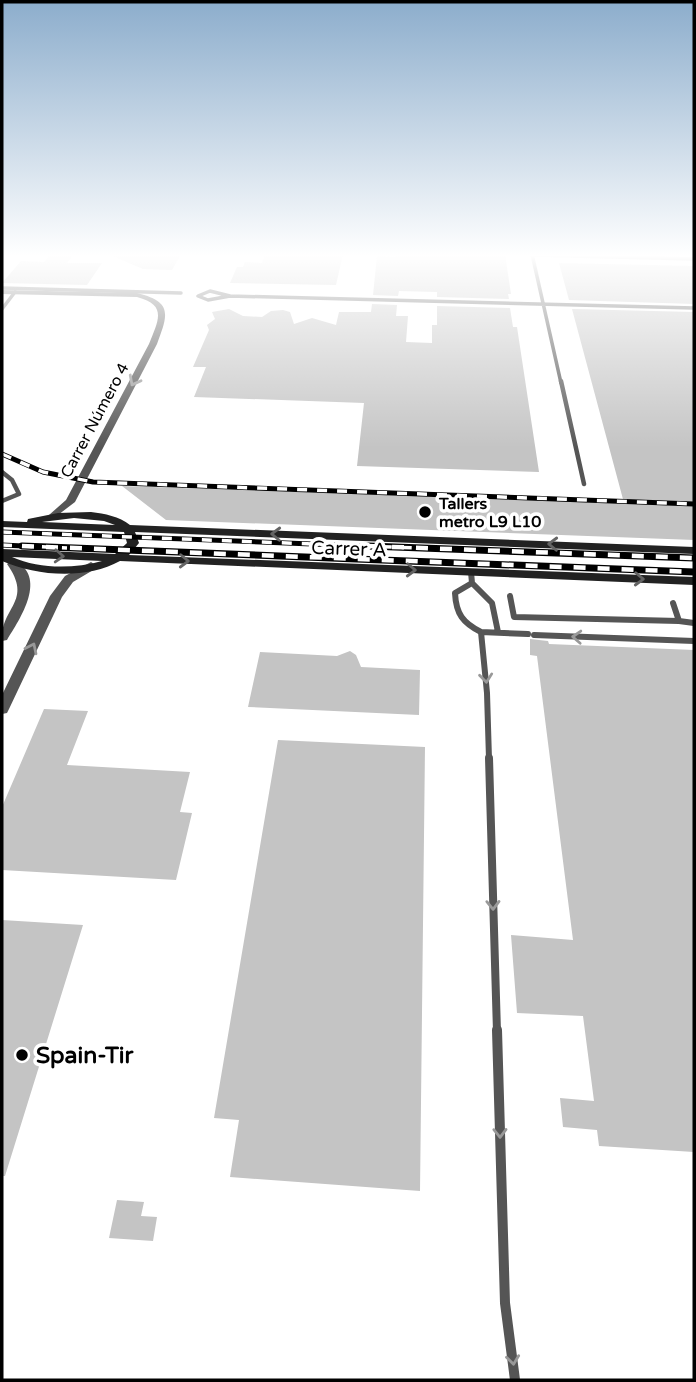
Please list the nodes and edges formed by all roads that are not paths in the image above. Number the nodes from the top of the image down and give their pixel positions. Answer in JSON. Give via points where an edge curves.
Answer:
{"nodes":[{"id":1,"x":162,"y":318,"type":"edge"},
{"id":2,"x":545,"y":318,"type":"edge"},
{"id":3,"x":2,"y":472,"type":"edge"},
{"id":4,"x":583,"y":484,"type":"dead end"},
{"id":5,"x":2,"y":501,"type":"edge"},
{"id":6,"x":54,"y":515,"type":"junction"},
{"id":7,"x":2,"y":524,"type":"edge"},
{"id":8,"x":18,"y":524,"type":"junction"},
{"id":9,"x":126,"y":528,"type":"junction"},
{"id":10,"x":2,"y":534,"type":"edge"},
{"id":11,"x":694,"y":550,"type":"edge"},
{"id":12,"x":6,"y":558,"type":"edge"},
{"id":13,"x":116,"y":558,"type":"junction"},
{"id":14,"x":91,"y":566,"type":"junction"},
{"id":15,"x":472,"y":578,"type":"junction"},
{"id":16,"x":694,"y":581,"type":"edge"},
{"id":17,"x":510,"y":596,"type":"dead end"},
{"id":18,"x":673,"y":603,"type":"dead end"},
{"id":19,"x":498,"y":617,"type":"junction"},
{"id":20,"x":514,"y":617,"type":"junction"},
{"id":21,"x":679,"y":621,"type":"junction"},
{"id":22,"x":694,"y":622,"type":"edge"},
{"id":23,"x":481,"y":632,"type":"junction"},
{"id":24,"x":498,"y":632,"type":"junction"},
{"id":25,"x":2,"y":637,"type":"edge"},
{"id":26,"x":694,"y":641,"type":"edge"},
{"id":27,"x":2,"y":709,"type":"edge"},
{"id":28,"x":515,"y":1380,"type":"edge"}],
"edges":[{"from":1,"to":6,"type":"street","name":"Carrer Número 4","one_way":true,"via":[[70,502]]},
{"from":2,"to":4,"type":"lane"},
{"from":3,"to":5,"type":"lane","via":[[19,494]]},
{"from":6,"to":8,"type":"main road"},
{"from":6,"to":9,"type":"main road","via":[[88,514]]},
{"from":7,"to":8,"type":"main road"},
{"from":8,"to":9,"type":"main road","name":"Carrer A"},
{"from":8,"to":10,"type":"main road"},
{"from":11,"to":9,"type":"main road","name":"Carrer A","one_way":true},
{"from":9,"to":13,"type":"main road","via":[[133,543]]},
{"from":12,"to":13,"type":"main road","name":"Carrer A","one_way":true},
{"from":12,"to":14,"type":"main road","via":[[48,570]]},
{"from":12,"to":25,"type":"street","via":[[24,579],[24,596]]},
{"from":13,"to":14,"type":"main road"},
{"from":13,"to":15,"type":"main road","name":"Carrer A","one_way":true},
{"from":27,"to":14,"type":"street","one_way":true,"via":[[56,596],[69,579]]},
{"from":15,"to":16,"type":"main road","name":"Carrer A","one_way":true},
{"from":15,"to":19,"type":"lane","via":[[491,598]]},
{"from":15,"to":23,"type":"lane","via":[[455,593],[454,610],[464,624]]},
{"from":17,"to":20,"type":"lane"},
{"from":18,"to":21,"type":"lane"},
{"from":19,"to":20,"type":"lane"},
{"from":19,"to":24,"type":"lane"},
{"from":20,"to":21,"type":"lane"},
{"from":21,"to":22,"type":"lane"},
{"from":23,"to":24,"type":"lane"},
{"from":23,"to":28,"type":"lane","one_way":true,"via":[[487,693],[505,1303]]},
{"from":26,"to":24,"type":"lane","one_way":true}]}
